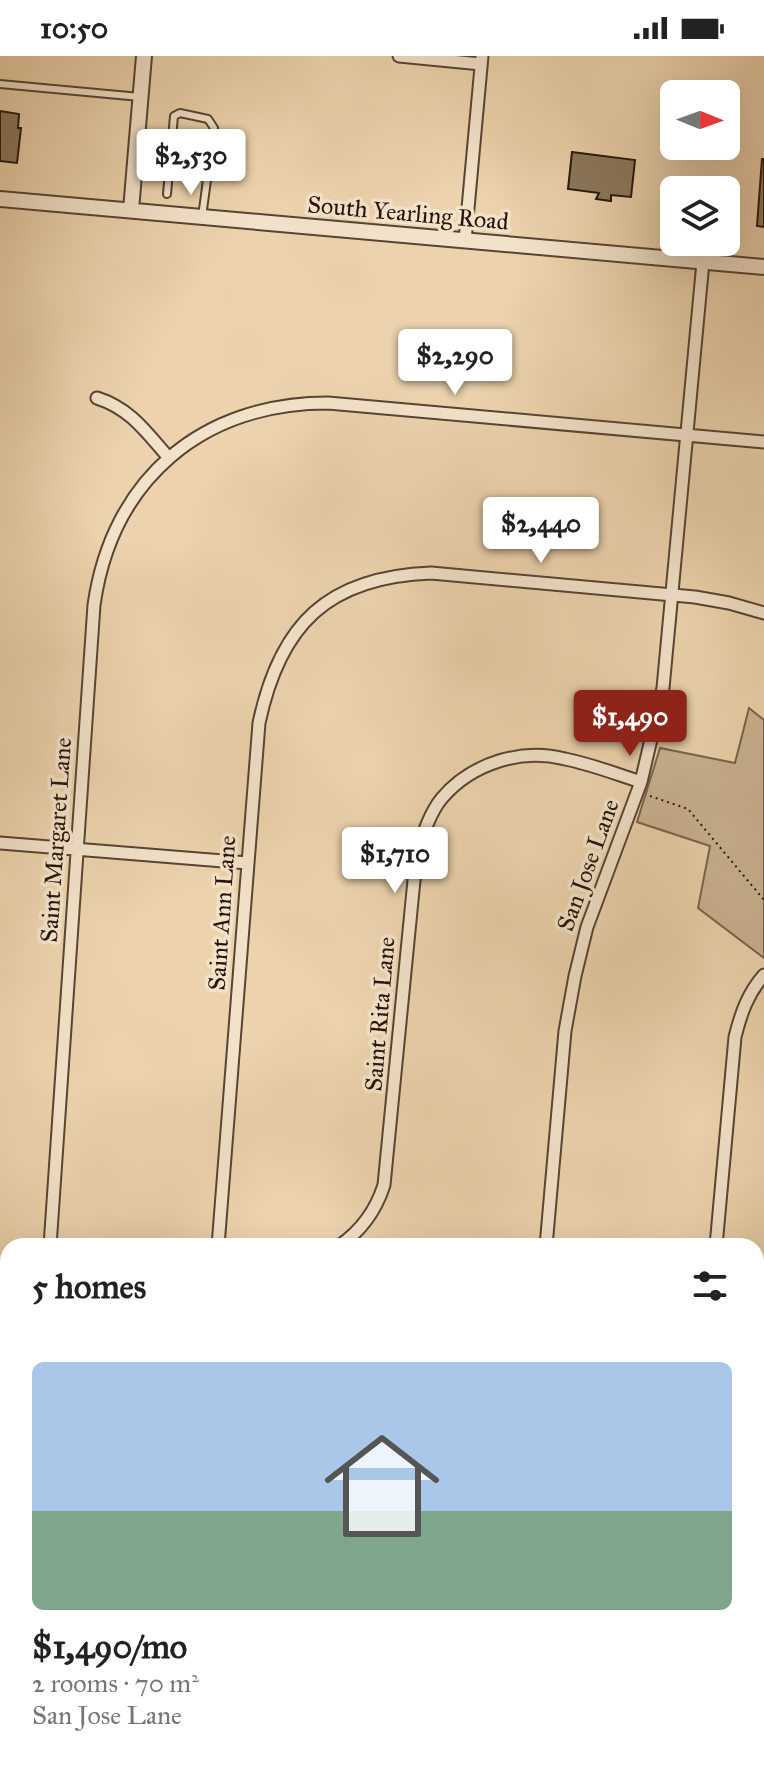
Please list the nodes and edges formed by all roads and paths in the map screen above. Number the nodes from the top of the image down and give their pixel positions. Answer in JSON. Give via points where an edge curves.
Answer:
{"nodes":[{"id":1,"x":144,"y":56,"type":"edge"},
{"id":2,"x":399,"y":56,"type":"edge"},
{"id":3,"x":482,"y":60,"type":"edge"},
{"id":4,"x":0,"y":84,"type":"edge"},
{"id":5,"x":141,"y":97,"type":"junction"},
{"id":6,"x":169,"y":170,"type":"junction"},
{"id":7,"x":208,"y":175,"type":"junction"},
{"id":8,"x":167,"y":194,"type":"dead end"},
{"id":9,"x":0,"y":199,"type":"edge"},
{"id":10,"x":131,"y":210,"type":"junction"},
{"id":11,"x":202,"y":217,"type":"junction"},
{"id":12,"x":465,"y":241,"type":"junction"},
{"id":13,"x":703,"y":262,"type":"junction"},
{"id":14,"x":764,"y":267,"type":"edge"},
{"id":15,"x":97,"y":398,"type":"dead end"},
{"id":16,"x":688,"y":435,"type":"junction"},
{"id":17,"x":764,"y":442,"type":"edge"},
{"id":18,"x":169,"y":458,"type":"junction"},
{"id":19,"x":673,"y":595,"type":"junction"},
{"id":20,"x":764,"y":613,"type":"edge"},
{"id":21,"x":640,"y":786,"type":"junction"},
{"id":22,"x":0,"y":843,"type":"edge"},
{"id":23,"x":77,"y":849,"type":"junction"},
{"id":24,"x":248,"y":863,"type":"junction"},
{"id":25,"x":764,"y":900,"type":"edge"},
{"id":26,"x":764,"y":975,"type":"edge"},
{"id":27,"x":51,"y":1238,"type":"edge"},
{"id":28,"x":219,"y":1238,"type":"edge"},
{"id":29,"x":349,"y":1238,"type":"edge"},
{"id":30,"x":547,"y":1238,"type":"edge"},
{"id":31,"x":717,"y":1238,"type":"edge"}],
"edges":[{"from":1,"to":5,"type":"street"},
{"from":2,"to":3,"type":"street"},
{"from":3,"to":12,"type":"street"},
{"from":4,"to":5,"type":"lane"},
{"from":5,"to":10,"type":"street"},
{"from":6,"to":7,"type":"lane"},
{"from":6,"to":7,"type":"lane","via":[[174,116],[180,113],[208,119],[214,128]]},
{"from":6,"to":8,"type":"lane"},
{"from":7,"to":11,"type":"lane"},
{"from":9,"to":10,"type":"street","name":"South Yearling Road"},
{"from":10,"to":11,"type":"street","name":"South Yearling Road"},
{"from":11,"to":12,"type":"street","name":"South Yearling Road"},
{"from":12,"to":13,"type":"street","name":"South Yearling Road"},
{"from":13,"to":14,"type":"street","name":"South Yearling Road"},
{"from":13,"to":16,"type":"street","name":"San Jose Lane"},
{"from":15,"to":18,"type":"street","via":[[132,416]]},
{"from":16,"to":17,"type":"street","name":"Saint Margaret Lane"},
{"from":16,"to":18,"type":"street","name":"Saint Margaret Lane","via":[[298,403],[224,422]]},
{"from":16,"to":19,"type":"street","name":"San Jose Lane"},
{"from":18,"to":23,"type":"street","name":"Saint Margaret Lane","via":[[126,510],[97,579]]},
{"from":19,"to":20,"type":"street","name":"Saint Ann Lane"},
{"from":19,"to":21,"type":"street","name":"San Jose Lane","via":[[663,688]]},
{"from":19,"to":24,"type":"street","name":"Saint Ann Lane","via":[[431,573],[375,579],[324,604],[279,656],[266,687]]},
{"from":21,"to":25,"type":"path","via":[[688,809]]},
{"from":21,"to":29,"type":"street","name":"Saint Rita Lane","via":[[563,758],[527,756],[482,768],[442,799],[416,860],[384,1185],[368,1219]]},
{"from":21,"to":30,"type":"street","name":"San Jose Lane","via":[[591,915],[575,976],[565,1031]]},
{"from":22,"to":23,"type":"street"},
{"from":23,"to":24,"type":"street"},
{"from":23,"to":27,"type":"street","name":"Saint Margaret Lane"},
{"from":24,"to":28,"type":"street","name":"Saint Ann Lane"},
{"from":26,"to":31,"type":"street","via":[[742,1010],[735,1037]]}]}
